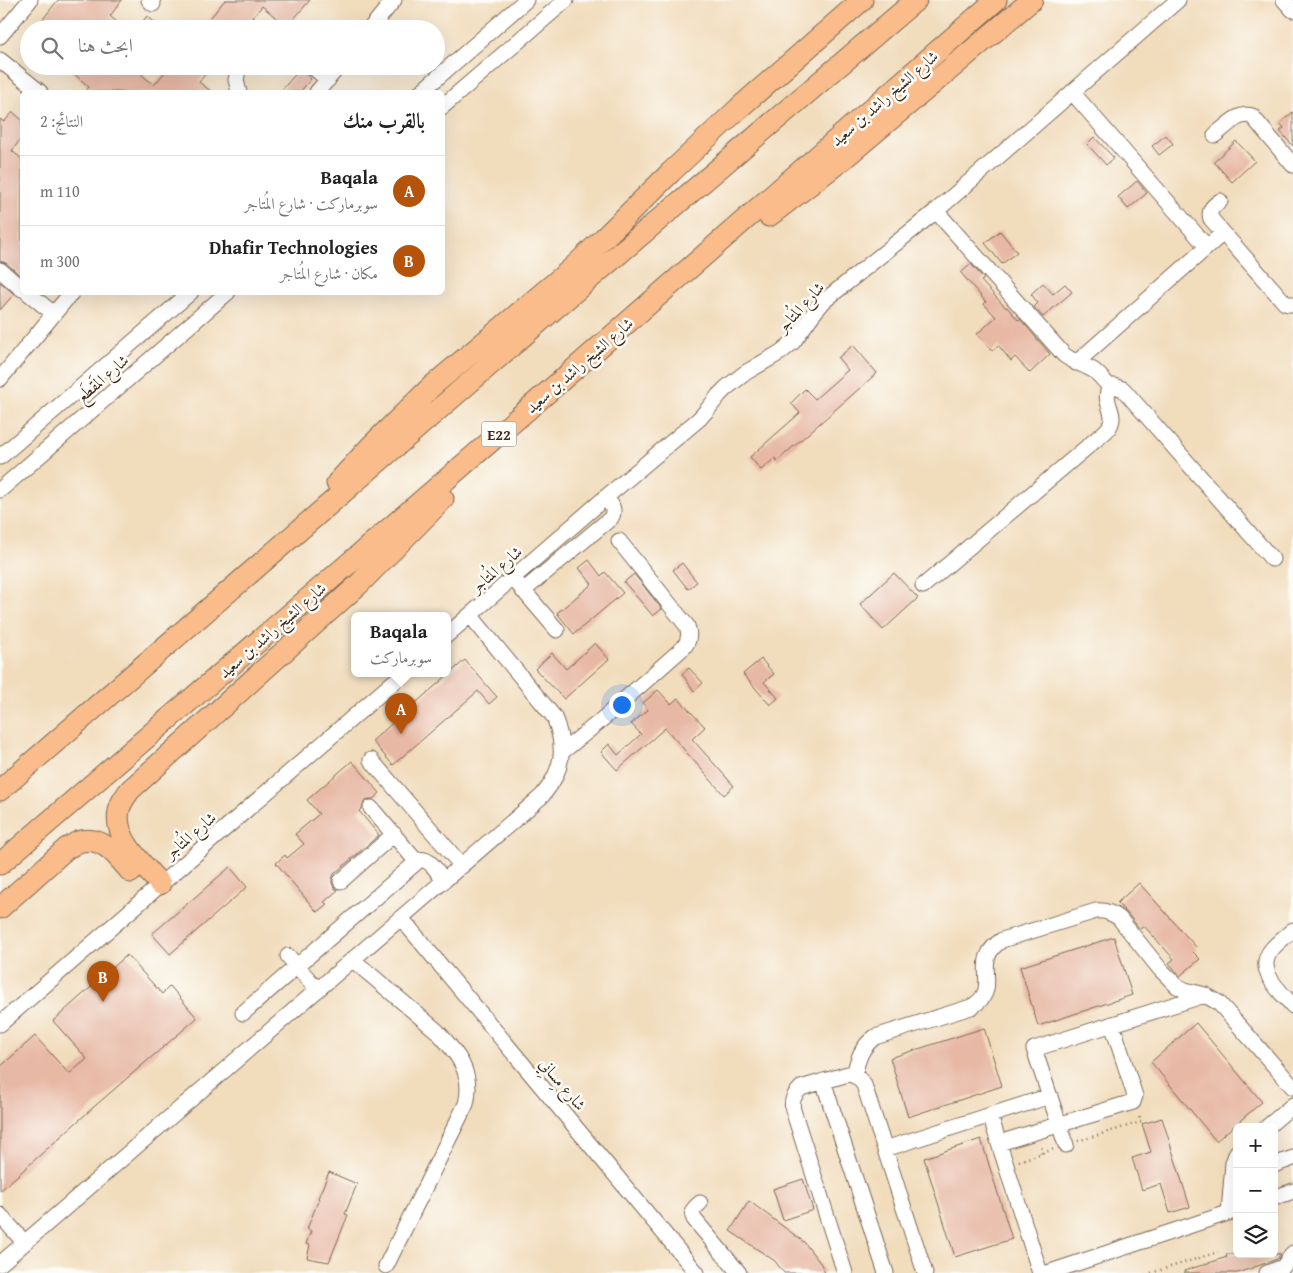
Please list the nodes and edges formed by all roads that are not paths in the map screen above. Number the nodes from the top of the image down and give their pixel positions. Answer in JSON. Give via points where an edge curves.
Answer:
{"nodes":[{"id":1,"x":30,"y":0,"type":"edge"},
{"id":2,"x":394,"y":0,"type":"edge"},
{"id":3,"x":526,"y":0,"type":"edge"},
{"id":4,"x":566,"y":0,"type":"edge"},
{"id":5,"x":862,"y":0,"type":"edge"},
{"id":6,"x":916,"y":0,"type":"edge"},
{"id":7,"x":996,"y":0,"type":"edge"},
{"id":8,"x":1032,"y":0,"type":"edge"},
{"id":9,"x":1178,"y":0,"type":"edge"},
{"id":10,"x":1284,"y":0,"type":"edge"},
{"id":11,"x":1293,"y":10,"type":"edge"},
{"id":12,"x":377,"y":20,"type":"edge"},
{"id":13,"x":0,"y":36,"type":"edge"},
{"id":14,"x":0,"y":60,"type":"edge"},
{"id":15,"x":445,"y":74,"type":"edge"},
{"id":16,"x":237,"y":75,"type":"edge"},
{"id":17,"x":322,"y":75,"type":"edge"},
{"id":18,"x":332,"y":75,"type":"edge"},
{"id":19,"x":444,"y":75,"type":"edge"},
{"id":20,"x":328,"y":80,"type":"junction"},
{"id":21,"x":38,"y":90,"type":"edge"},
{"id":22,"x":238,"y":90,"type":"edge"},
{"id":23,"x":319,"y":90,"type":"edge"},
{"id":24,"x":428,"y":90,"type":"edge"},
{"id":25,"x":1072,"y":92,"type":"junction"},
{"id":26,"x":445,"y":104,"type":"edge"},
{"id":27,"x":1215,"y":135,"type":"dead end"},
{"id":28,"x":1293,"y":165,"type":"edge"},
{"id":29,"x":1220,"y":201,"type":"dead end"},
{"id":30,"x":936,"y":210,"type":"junction"},
{"id":31,"x":1223,"y":233,"type":"junction"},
{"id":32,"x":1207,"y":247,"type":"junction"},
{"id":33,"x":0,"y":270,"type":"edge"},
{"id":34,"x":20,"y":285,"type":"edge"},
{"id":35,"x":33,"y":295,"type":"edge"},
{"id":36,"x":70,"y":295,"type":"edge"},
{"id":37,"x":188,"y":295,"type":"edge"},
{"id":38,"x":188,"y":295,"type":"edge"},
{"id":39,"x":225,"y":295,"type":"edge"},
{"id":40,"x":1293,"y":304,"type":"edge"},
{"id":41,"x":54,"y":314,"type":"junction"},
{"id":42,"x":587,"y":357,"type":"junction"},
{"id":43,"x":1076,"y":363,"type":"junction"},
{"id":44,"x":0,"y":379,"type":"edge"},
{"id":45,"x":556,"y":385,"type":"junction"},
{"id":46,"x":1110,"y":387,"type":"junction"},
{"id":47,"x":84,"y":416,"type":"junction"},
{"id":48,"x":0,"y":457,"type":"edge"},
{"id":49,"x":0,"y":490,"type":"edge"},
{"id":50,"x":606,"y":497,"type":"junction"},
{"id":51,"x":292,"y":537,"type":"junction"},
{"id":52,"x":619,"y":541,"type":"dead end"},
{"id":53,"x":1272,"y":559,"type":"dead end"},
{"id":54,"x":512,"y":578,"type":"junction"},
{"id":55,"x":923,"y":586,"type":"dead end"},
{"id":56,"x":523,"y":591,"type":"junction"},
{"id":57,"x":470,"y":615,"type":"junction"},
{"id":58,"x":557,"y":630,"type":"dead end"},
{"id":59,"x":451,"y":632,"type":"edge"},
{"id":60,"x":399,"y":677,"type":"edge"},
{"id":61,"x":562,"y":752,"type":"junction"},
{"id":62,"x":371,"y":760,"type":"dead end"},
{"id":63,"x":0,"y":790,"type":"edge"},
{"id":64,"x":372,"y":808,"type":"dead end"},
{"id":65,"x":394,"y":834,"type":"junction"},
{"id":66,"x":416,"y":862,"type":"junction"},
{"id":67,"x":0,"y":864,"type":"edge"},
{"id":68,"x":462,"y":866,"type":"junction"},
{"id":69,"x":341,"y":881,"type":"dead end"},
{"id":70,"x":444,"y":881,"type":"junction"},
{"id":71,"x":155,"y":889,"type":"junction"},
{"id":72,"x":0,"y":908,"type":"edge"},
{"id":73,"x":401,"y":918,"type":"junction"},
{"id":74,"x":1293,"y":930,"type":"edge"},
{"id":75,"x":353,"y":960,"type":"junction"},
{"id":76,"x":292,"y":961,"type":"junction"},
{"id":77,"x":318,"y":990,"type":"junction"},
{"id":78,"x":1205,"y":994,"type":"junction"},
{"id":79,"x":1293,"y":1006,"type":"edge"},
{"id":80,"x":243,"y":1013,"type":"dead end"},
{"id":81,"x":0,"y":1024,"type":"edge"},
{"id":82,"x":1112,"y":1024,"type":"junction"},
{"id":83,"x":854,"y":1075,"type":"junction"},
{"id":84,"x":823,"y":1081,"type":"junction"},
{"id":85,"x":1293,"y":1087,"type":"edge"},
{"id":86,"x":1050,"y":1096,"type":"junction"},
{"id":87,"x":1293,"y":1105,"type":"edge"},
{"id":88,"x":990,"y":1115,"type":"junction"},
{"id":89,"x":1272,"y":1123,"type":"edge"},
{"id":90,"x":1060,"y":1124,"type":"junction"},
{"id":91,"x":999,"y":1143,"type":"junction"},
{"id":92,"x":1066,"y":1145,"type":"road end"},
{"id":93,"x":885,"y":1149,"type":"junction"},
{"id":94,"x":1293,"y":1158,"type":"edge"},
{"id":95,"x":1278,"y":1164,"type":"edge"},
{"id":96,"x":1293,"y":1191,"type":"edge"},
{"id":97,"x":1278,"y":1197,"type":"edge"},
{"id":98,"x":700,"y":1203,"type":"dead end"},
{"id":99,"x":1233,"y":1211,"type":"edge"},
{"id":100,"x":0,"y":1215,"type":"edge"},
{"id":101,"x":24,"y":1242,"type":"junction"},
{"id":102,"x":1293,"y":1253,"type":"edge"},
{"id":103,"x":0,"y":1264,"type":"edge"},
{"id":104,"x":386,"y":1266,"type":"dead end"},
{"id":105,"x":697,"y":1273,"type":"edge"},
{"id":106,"x":739,"y":1273,"type":"edge"},
{"id":107,"x":846,"y":1273,"type":"edge"},
{"id":108,"x":886,"y":1273,"type":"edge"},
{"id":109,"x":925,"y":1273,"type":"edge"},
{"id":110,"x":1040,"y":1273,"type":"edge"},
{"id":111,"x":1048,"y":1273,"type":"edge"},
{"id":112,"x":1267,"y":1273,"type":"edge"}],
"edges":[{"from":1,"to":13,"type":"street"},
{"from":2,"to":12,"type":"street"},
{"from":3,"to":15,"type":"street"},
{"from":4,"to":26,"type":"street"},
{"from":5,"to":51,"type":"highway","via":[[739,108],[570,270],[424,393],[369,448]]},
{"from":6,"to":51,"type":"highway"},
{"from":7,"to":42,"type":"highway","name":"شارع الشيخ راشد بن سعيد","number":"E22"},
{"from":8,"to":42,"type":"highway","via":[[842,160]]},
{"from":9,"to":25,"type":"street","name":"شارع المُتاجر"},
{"from":10,"to":11,"type":"street"},
{"from":14,"to":21,"type":"street"},
{"from":16,"to":22,"type":"street"},
{"from":17,"to":20,"type":"street"},
{"from":18,"to":20,"type":"street"},
{"from":19,"to":24,"type":"street"},
{"from":20,"to":23,"type":"street"},
{"from":25,"to":30,"type":"street","name":"شارع المُتاجر"},
{"from":25,"to":32,"type":"street"},
{"from":27,"to":28,"type":"street","via":[[1238,117],[1252,116]]},
{"from":29,"to":31,"type":"street","via":[[1211,208],[1210,216]]},
{"from":30,"to":43,"type":"street","via":[[1064,355]]},
{"from":30,"to":50,"type":"street","name":"شارع المُتاجر","via":[[824,302],[786,348],[726,388],[699,419]]},
{"from":31,"to":32,"type":"street"},
{"from":31,"to":40,"type":"street","via":[[1285,303]]},
{"from":32,"to":43,"type":"street"},
{"from":33,"to":34,"type":"street"},
{"from":35,"to":41,"type":"street"},
{"from":36,"to":41,"type":"street"},
{"from":37,"to":47,"type":"street","via":[[161,326],[68,408],[70,418]]},
{"from":38,"to":48,"type":"street","name":"شارع المَقطَع"},
{"from":39,"to":47,"type":"street","name":"شارع المَقطَع"},
{"from":41,"to":44,"type":"street"},
{"from":42,"to":45,"type":"highway","name":"شارع الشيخ راشد بن سعيد","number":"E22"},
{"from":43,"to":46,"type":"street","via":[[1096,372]]},
{"from":45,"to":67,"type":"highway","name":"شارع الشيخ راشد بن سعيد","number":"E22"},
{"from":45,"to":71,"type":"highway","via":[[358,585],[130,790],[118,812],[118,824],[126,844]]},
{"from":46,"to":53,"type":"street","via":[[1123,389]]},
{"from":46,"to":55,"type":"street","via":[[1107,398],[1112,419],[1106,431]]},
{"from":47,"to":49,"type":"street","name":"شارع المَقطَع"},
{"from":50,"to":54,"type":"street","name":"شارع المُتاجر"},
{"from":50,"to":56,"type":"street","via":[[614,510],[611,518]]},
{"from":51,"to":63,"type":"highway"},
{"from":52,"to":61,"type":"street","via":[[687,626],[689,638],[684,648]]},
{"from":54,"to":56,"type":"street"},
{"from":54,"to":57,"type":"street","name":"شارع المُتاجر"},
{"from":56,"to":58,"type":"street"},
{"from":57,"to":59,"type":"street","name":"شارع المُتاجر"},
{"from":57,"to":61,"type":"street","via":[[554,717]]},
{"from":60,"to":71,"type":"street","name":"شارع المُتاجر"},
{"from":61,"to":68,"type":"street","via":[[556,776],[542,796]]},
{"from":62,"to":68,"type":"street"},
{"from":64,"to":65,"type":"street"},
{"from":65,"to":66,"type":"street"},
{"from":65,"to":69,"type":"street"},
{"from":66,"to":70,"type":"street","via":[[421,858],[426,860]]},
{"from":66,"to":76,"type":"street"},
{"from":68,"to":70,"type":"street"},
{"from":70,"to":73,"type":"street"},
{"from":71,"to":72,"type":"highway","via":[[112,850],[89,840],[67,848]]},
{"from":71,"to":81,"type":"street","name":"شارع المُتاجر"},
{"from":73,"to":75,"type":"street"},
{"from":73,"to":105,"type":"street","name":"شارع مِسانِي"},
{"from":74,"to":79,"type":"street","via":[[1271,950],[1266,971],[1268,978]]},
{"from":75,"to":77,"type":"street"},
{"from":75,"to":104,"type":"street","via":[[444,1038],[464,1067],[469,1081],[466,1104]]},
{"from":76,"to":77,"type":"street"},
{"from":76,"to":80,"type":"street"},
{"from":77,"to":101,"type":"street"},
{"from":78,"to":82,"type":"street"},
{"from":78,"to":83,"type":"street","via":[[1176,986],[1120,918],[1096,911],[996,944],[990,949],[985,963],[988,984],[980,1001],[971,1007],[875,1037],[859,1055]]},
{"from":78,"to":85,"type":"street","via":[[1223,1008]]},
{"from":82,"to":86,"type":"street","via":[[1034,1049]]},
{"from":82,"to":90,"type":"street","via":[[1135,1096],[1133,1102]]},
{"from":83,"to":84,"type":"street","via":[[840,1075]]},
{"from":83,"to":93,"type":"street","via":[[864,1085]]},
{"from":84,"to":107,"type":"street","via":[[801,1088],[792,1104]]},
{"from":84,"to":108,"type":"street"},
{"from":86,"to":88,"type":"street"},
{"from":86,"to":90,"type":"street"},
{"from":87,"to":89,"type":"street"},
{"from":88,"to":91,"type":"street"},
{"from":88,"to":93,"type":"street"},
{"from":90,"to":91,"type":"street"},
{"from":90,"to":92,"type":"street"},
{"from":91,"to":110,"type":"street"},
{"from":93,"to":109,"type":"street"},
{"from":94,"to":95,"type":"street"},
{"from":96,"to":97,"type":"street"},
{"from":98,"to":106,"type":"street","via":[[692,1210],[694,1219]]},
{"from":99,"to":111,"type":"street"},
{"from":100,"to":101,"type":"street"},
{"from":101,"to":103,"type":"street"},
{"from":102,"to":112,"type":"street","via":[[1283,1267]]}]}
